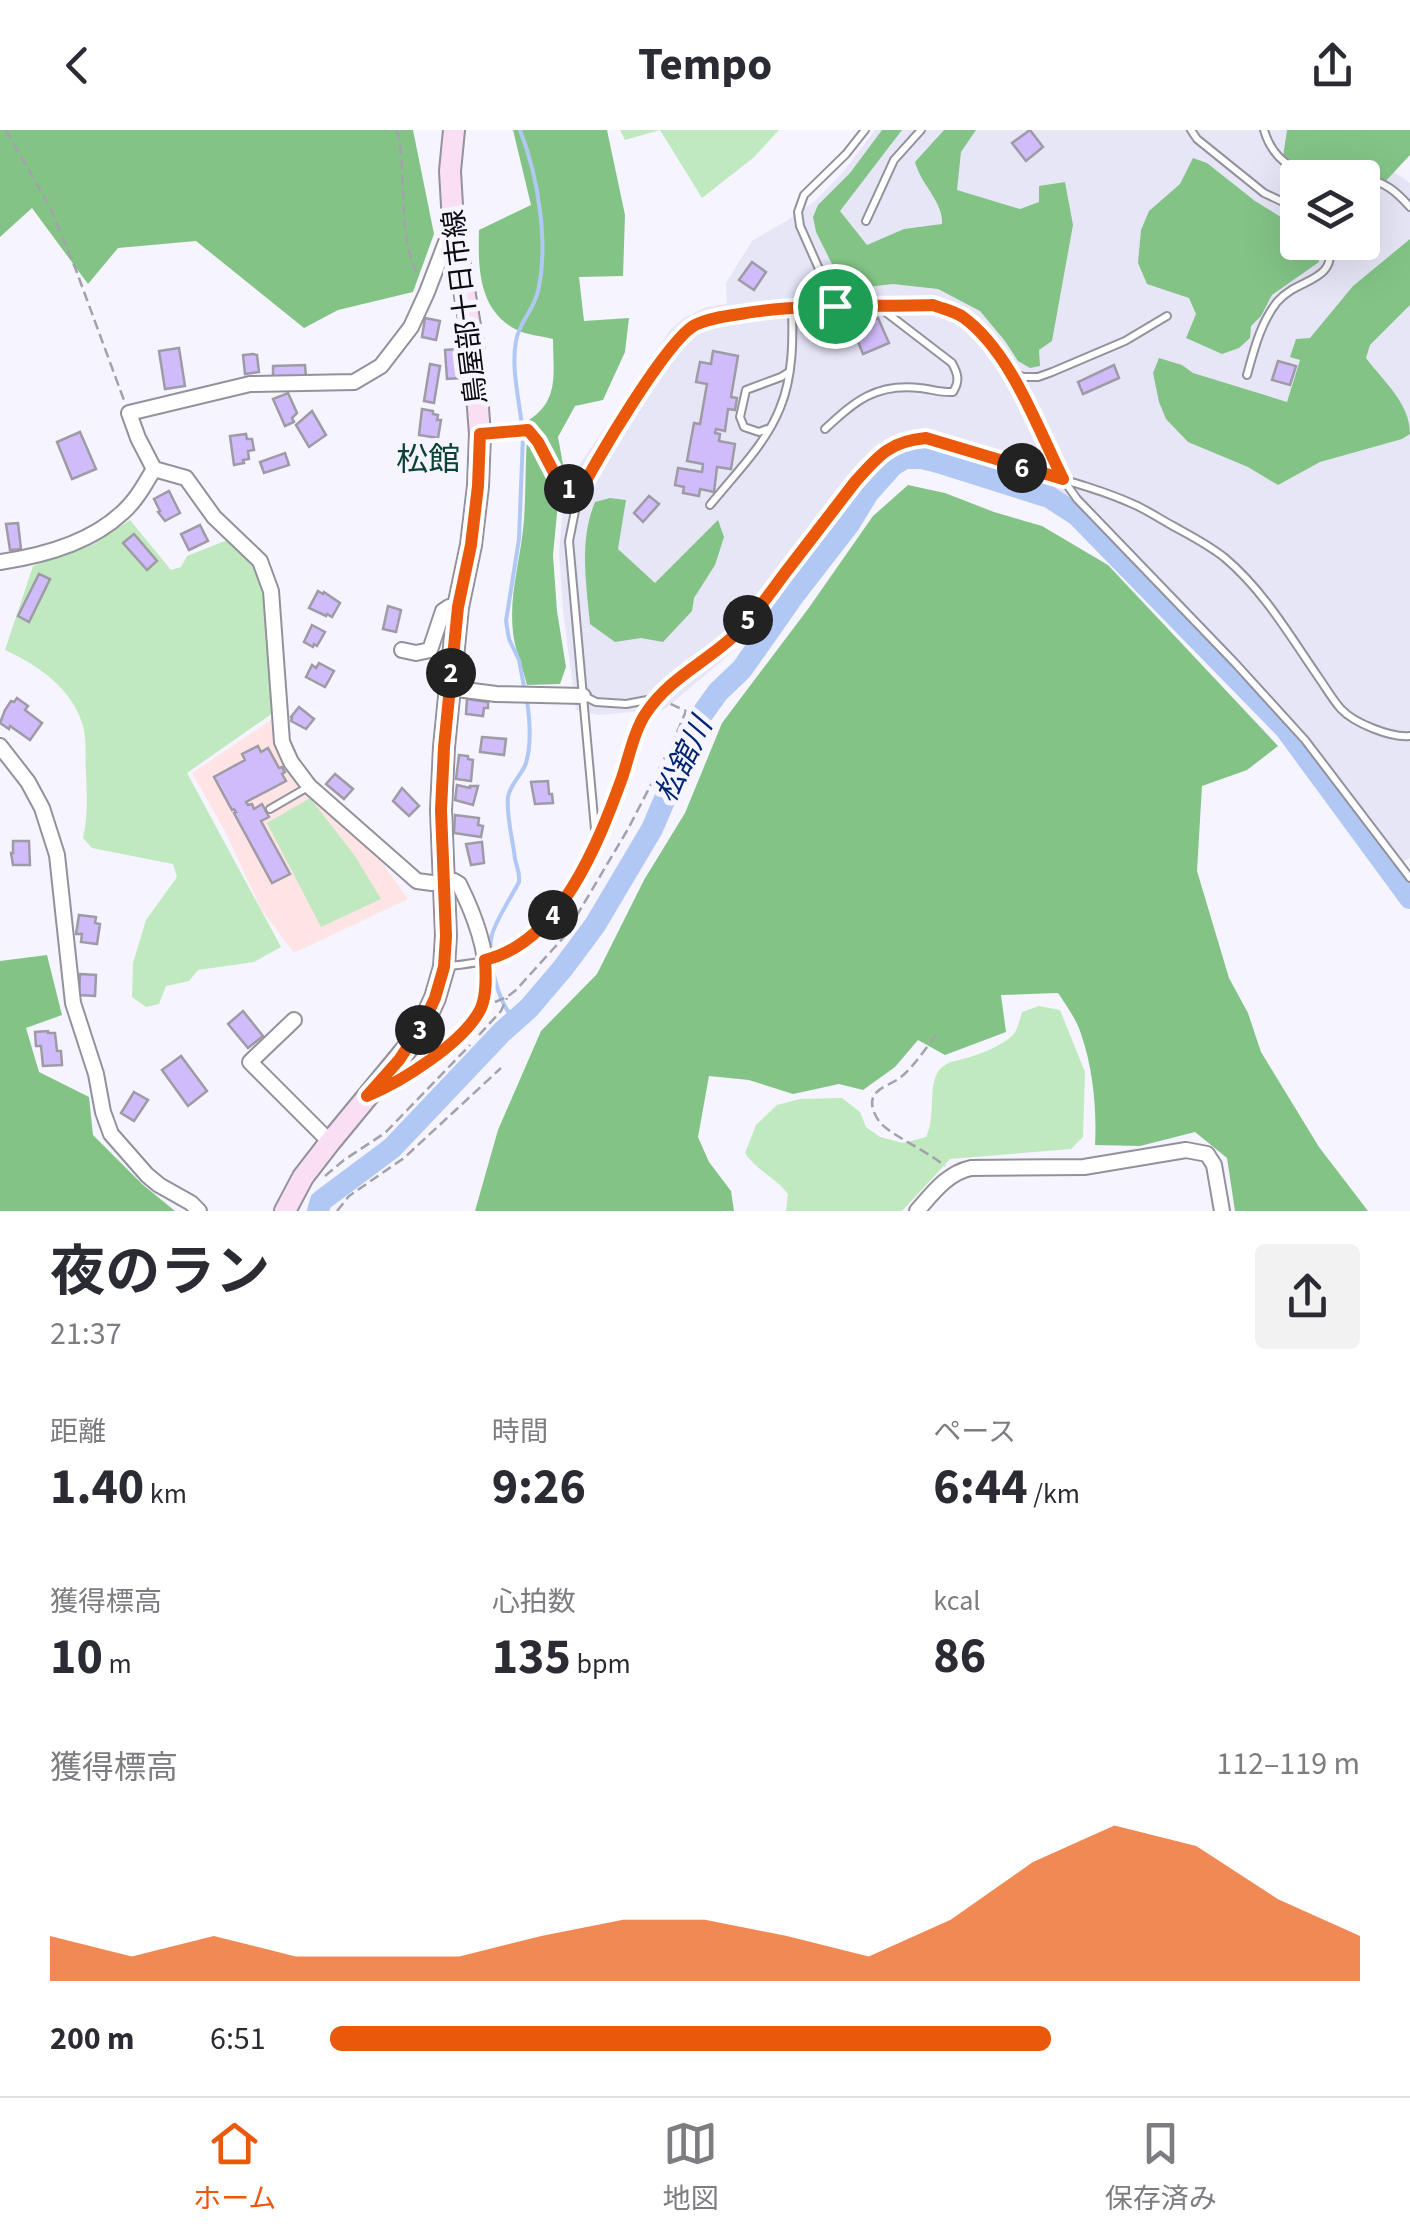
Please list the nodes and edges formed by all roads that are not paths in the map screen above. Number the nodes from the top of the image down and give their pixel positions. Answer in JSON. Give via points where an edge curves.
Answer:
{"nodes":[{"id":1,"x":454,"y":130,"type":"edge"},
{"id":2,"x":866,"y":130,"type":"edge"},
{"id":3,"x":921,"y":130,"type":"edge"},
{"id":4,"x":1190,"y":130,"type":"edge"},
{"id":5,"x":1264,"y":130,"type":"edge"},
{"id":6,"x":1282,"y":160,"type":"edge"},
{"id":7,"x":1380,"y":183,"type":"edge"},
{"id":8,"x":1280,"y":201,"type":"edge"},
{"id":9,"x":1410,"y":207,"type":"edge"},
{"id":10,"x":866,"y":221,"type":"dead end"},
{"id":11,"x":453,"y":223,"type":"junction"},
{"id":12,"x":1331,"y":260,"type":"edge"},
{"id":13,"x":835,"y":306,"type":"junction"},
{"id":14,"x":878,"y":306,"type":"junction"},
{"id":15,"x":792,"y":307,"type":"junction"},
{"id":16,"x":1167,"y":316,"type":"dead end"},
{"id":17,"x":789,"y":372,"type":"junction"},
{"id":18,"x":1011,"y":374,"type":"junction"},
{"id":19,"x":1247,"y":376,"type":"dead end"},
{"id":20,"x":769,"y":428,"type":"junction"},
{"id":21,"x":825,"y":429,"type":"dead end"},
{"id":22,"x":480,"y":434,"type":"junction"},
{"id":23,"x":154,"y":469,"type":"junction"},
{"id":24,"x":1063,"y":479,"type":"junction"},
{"id":25,"x":578,"y":496,"type":"junction"},
{"id":26,"x":710,"y":505,"type":"dead end"},
{"id":27,"x":0,"y":562,"type":"edge"},
{"id":28,"x":458,"y":607,"type":"junction"},
{"id":29,"x":402,"y":650,"type":"dead end"},
{"id":30,"x":450,"y":688,"type":"junction"},
{"id":31,"x":583,"y":696,"type":"junction"},
{"id":32,"x":658,"y":698,"type":"junction"},
{"id":33,"x":1410,"y":736,"type":"edge"},
{"id":34,"x":0,"y":746,"type":"edge"},
{"id":35,"x":309,"y":786,"type":"junction"},
{"id":36,"x":270,"y":809,"type":"dead end"},
{"id":37,"x":596,"y":840,"type":"junction"},
{"id":38,"x":1410,"y":878,"type":"edge"},
{"id":39,"x":443,"y":882,"type":"junction"},
{"id":40,"x":485,"y":960,"type":"junction"},
{"id":41,"x":444,"y":967,"type":"junction"},
{"id":42,"x":294,"y":1020,"type":"dead end"},
{"id":43,"x":367,"y":1096,"type":"junction"},
{"id":44,"x":330,"y":1142,"type":"junction"},
{"id":45,"x":200,"y":1211,"type":"edge"},
{"id":46,"x":284,"y":1211,"type":"edge"},
{"id":47,"x":916,"y":1211,"type":"edge"},
{"id":48,"x":1222,"y":1211,"type":"edge"}],
"edges":[{"from":1,"to":11,"type":"main road","name":"鳥屋部十日市線"},
{"from":2,"to":13,"type":"lane","via":[[804,195],[798,212]]},
{"from":3,"to":10,"type":"lane","via":[[894,160]]},
{"from":4,"to":8,"type":"lane"},
{"from":5,"to":6,"type":"lane"},
{"from":7,"to":9,"type":"lane"},
{"from":11,"to":22,"type":"main road","name":"鳥屋部十日市線"},
{"from":11,"to":23,"type":"street","via":[[411,326],[381,366],[354,382],[250,384],[129,413]]},
{"from":12,"to":19,"type":"lane","via":[[1326,271],[1275,305],[1260,328]]},
{"from":13,"to":14,"type":"lane"},
{"from":13,"to":15,"type":"lane"},
{"from":14,"to":18,"type":"lane","via":[[933,305],[960,315]]},
{"from":14,"to":21,"type":"lane","via":[[952,363],[958,384],[953,392],[878,390]]},
{"from":15,"to":17,"type":"lane"},
{"from":15,"to":25,"type":"lane","via":[[706,321],[683,334]]},
{"from":16,"to":18,"type":"lane","via":[[1038,377]]},
{"from":17,"to":20,"type":"lane"},
{"from":17,"to":20,"type":"lane","via":[[746,390],[744,426]]},
{"from":18,"to":24,"type":"lane"},
{"from":20,"to":26,"type":"lane"},
{"from":22,"to":25,"type":"street","via":[[528,430],[560,484]]},
{"from":22,"to":28,"type":"main road","name":"鳥屋部十日市線","via":[[471,545]]},
{"from":23,"to":27,"type":"street","via":[[121,514],[101,528],[77,542]]},
{"from":23,"to":35,"type":"street","via":[[186,478],[214,517],[260,561],[271,591],[282,742]]},
{"from":24,"to":32,"type":"lane","via":[[926,438],[890,447],[738,632]]},
{"from":24,"to":33,"type":"lane","via":[[1136,505],[1225,558],[1280,618],[1343,712],[1380,732]]},
{"from":24,"to":38,"type":"lane","via":[[1305,740]]},
{"from":25,"to":31,"type":"lane","via":[[569,541]]},
{"from":28,"to":29,"type":"street","via":[[443,611],[430,650]]},
{"from":28,"to":30,"type":"main road","name":"鳥屋部十日市線"},
{"from":30,"to":31,"type":"street"},
{"from":30,"to":39,"type":"main road","name":"鳥屋部十日市線"},
{"from":31,"to":32,"type":"lane","via":[[626,704]]},
{"from":31,"to":37,"type":"lane"},
{"from":32,"to":37,"type":"lane","via":[[643,718]]},
{"from":34,"to":45,"type":"street","via":[[35,795],[57,855],[73,1003],[111,1134],[146,1175]]},
{"from":35,"to":36,"type":"lane"},
{"from":35,"to":39,"type":"street","via":[[417,881]]},
{"from":37,"to":40,"type":"lane","via":[[559,910],[528,940]]},
{"from":39,"to":40,"type":"street","via":[[458,884]]},
{"from":39,"to":41,"type":"main road","name":"鳥屋部十日市線"},
{"from":40,"to":41,"type":"lane"},
{"from":40,"to":43,"type":"street","via":[[483,1002],[472,1022],[433,1058]]},
{"from":41,"to":43,"type":"main road","name":"鳥屋部十日市線","via":[[424,1022]]},
{"from":42,"to":44,"type":"street","via":[[250,1062]]},
{"from":43,"to":44,"type":"main road","name":"鳥屋部十日市線"},
{"from":44,"to":46,"type":"main road","name":"鳥屋部十日市線"},
{"from":47,"to":48,"type":"street","via":[[954,1174],[970,1168],[1084,1168],[1196,1150],[1214,1165]]}]}
